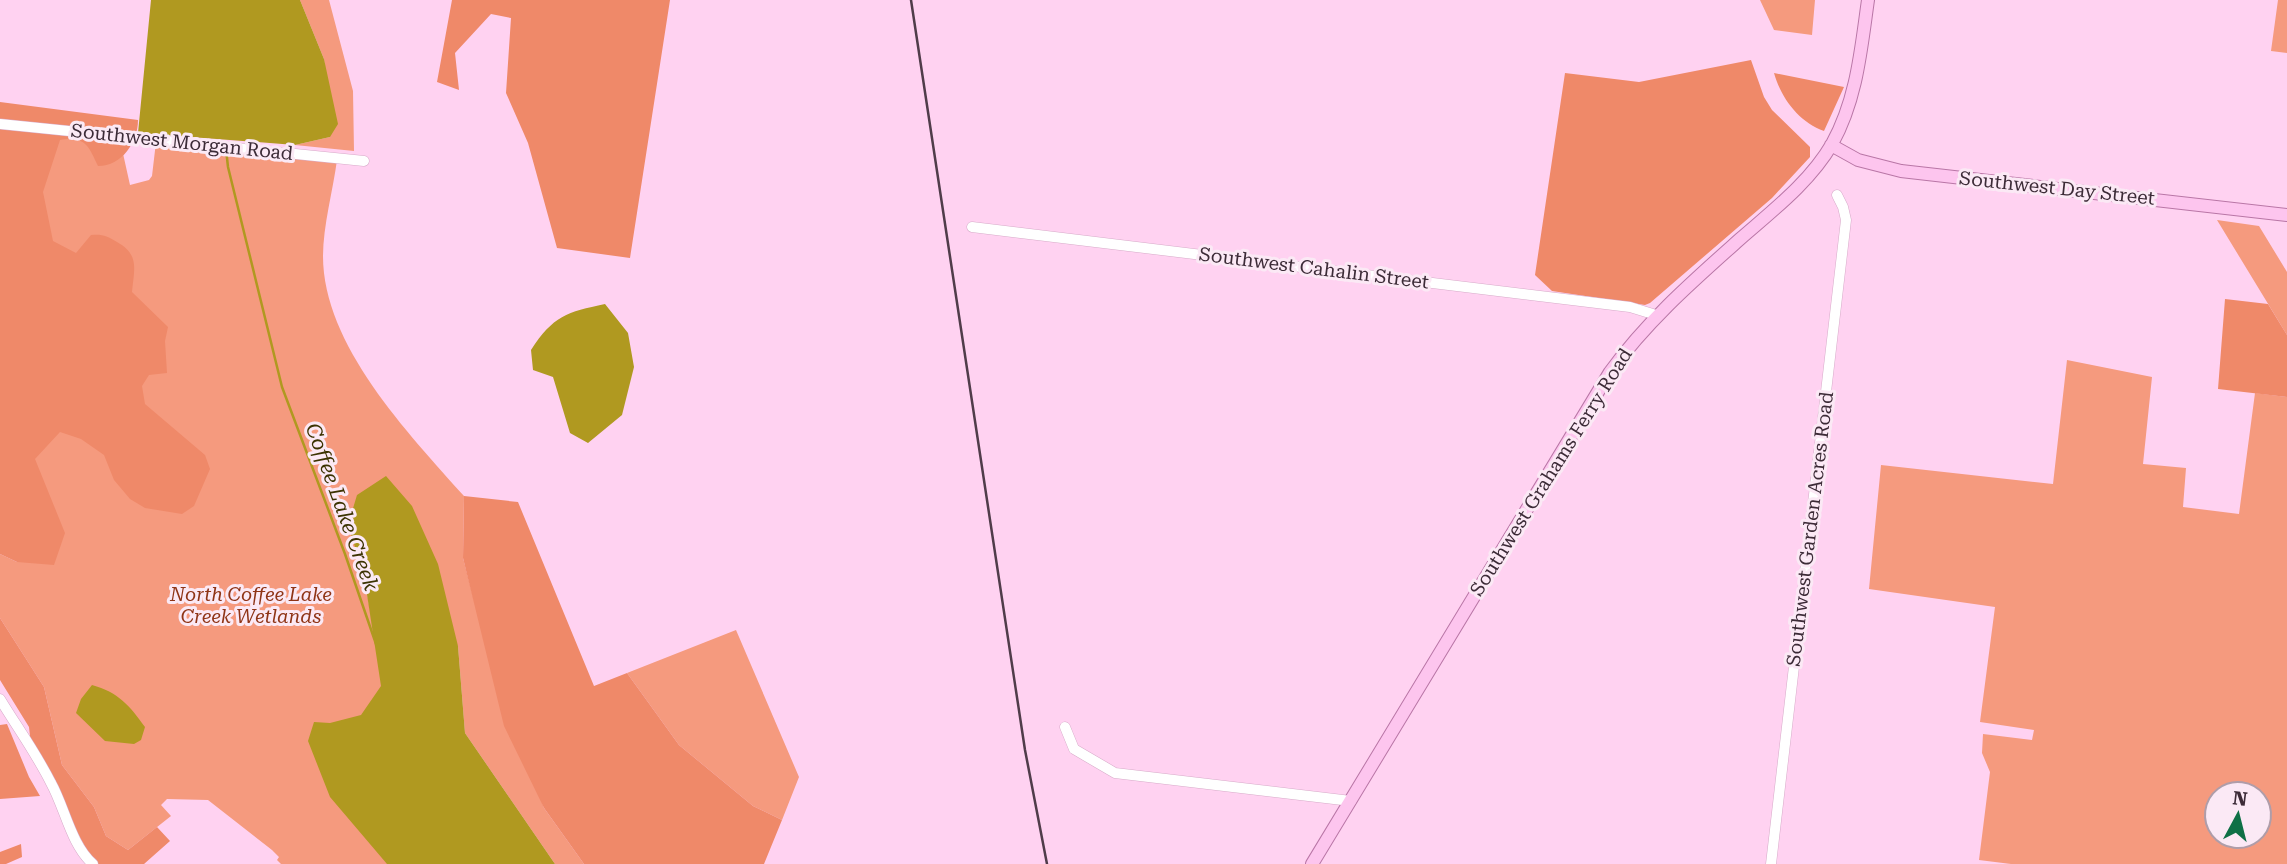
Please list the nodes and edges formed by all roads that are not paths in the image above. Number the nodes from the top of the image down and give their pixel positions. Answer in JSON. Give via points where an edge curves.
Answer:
{"nodes":[{"id":1,"x":1868,"y":0,"type":"edge"},
{"id":2,"x":0,"y":124,"type":"edge"},
{"id":3,"x":1831,"y":145,"type":"junction"},
{"id":4,"x":364,"y":161,"type":"dead end"},
{"id":5,"x":1837,"y":195,"type":"dead end"},
{"id":6,"x":2287,"y":215,"type":"edge"},
{"id":7,"x":972,"y":227,"type":"dead end"},
{"id":8,"x":1656,"y":315,"type":"junction"},
{"id":9,"x":0,"y":699,"type":"edge"},
{"id":10,"x":1065,"y":727,"type":"dead end"},
{"id":11,"x":1351,"y":801,"type":"junction"},
{"id":12,"x":93,"y":864,"type":"edge"},
{"id":13,"x":1312,"y":864,"type":"edge"},
{"id":14,"x":1770,"y":864,"type":"edge"}],
"edges":[{"from":1,"to":3,"type":"main road","name":"Southwest Grahams Ferry Road","via":[[1854,89]]},
{"from":2,"to":4,"type":"street","name":"Southwest Morgan Road"},
{"from":3,"to":6,"type":"main road","name":"Southwest Day Street","via":[[1858,160],[1901,171]]},
{"from":3,"to":8,"type":"main road","name":"Southwest Grahams Ferry Road","via":[[1788,197]]},
{"from":5,"to":14,"type":"street","name":"Southwest Garden Acres Road","via":[[1846,220]]},
{"from":7,"to":8,"type":"street","name":"Southwest Cahalin Street","via":[[1616,306]]},
{"from":8,"to":11,"type":"main road","name":"Southwest Grahams Ferry Road","via":[[1585,410]]},
{"from":9,"to":12,"type":"street","via":[[34,751],[77,842]]},
{"from":10,"to":11,"type":"street","via":[[1074,749],[1115,772]]},
{"from":11,"to":13,"type":"main road","name":"Southwest Grahams Ferry Road"}]}
